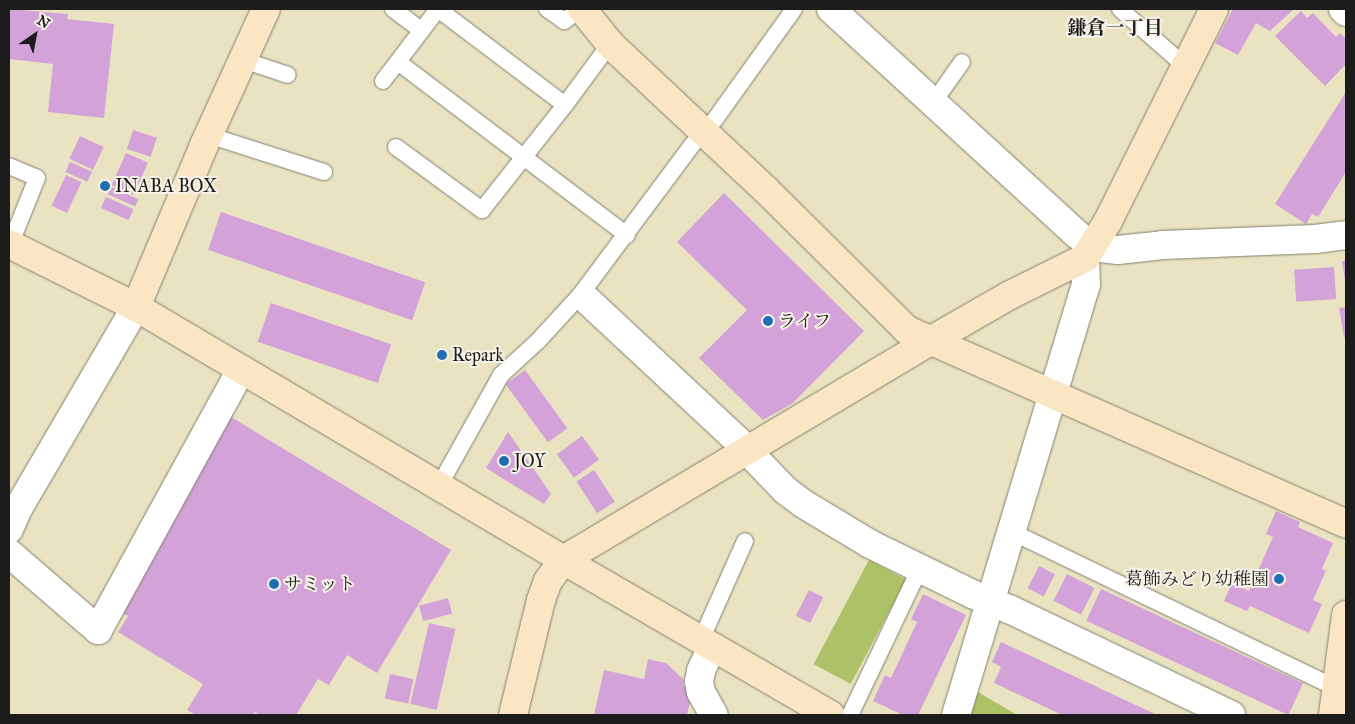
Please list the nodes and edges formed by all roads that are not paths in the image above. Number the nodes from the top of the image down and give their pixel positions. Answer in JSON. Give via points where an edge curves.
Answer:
{"nodes":[{"id":1,"x":266,"y":9,"type":"edge"},
{"id":2,"x":393,"y":9,"type":"edge"},
{"id":3,"x":438,"y":9,"type":"edge"},
{"id":4,"x":547,"y":9,"type":"edge"},
{"id":5,"x":582,"y":9,"type":"edge"},
{"id":6,"x":794,"y":9,"type":"edge"},
{"id":7,"x":831,"y":9,"type":"edge"},
{"id":8,"x":1120,"y":9,"type":"edge"},
{"id":9,"x":1214,"y":9,"type":"edge"},
{"id":10,"x":1343,"y":9,"type":"edge"},
{"id":11,"x":1346,"y":12,"type":"edge"},
{"id":12,"x":421,"y":30,"type":"junction"},
{"id":13,"x":610,"y":44,"type":"junction"},
{"id":14,"x":243,"y":60,"type":"junction"},
{"id":15,"x":398,"y":62,"type":"junction"},
{"id":16,"x":962,"y":62,"type":"dead end"},
{"id":17,"x":1185,"y":66,"type":"junction"},
{"id":18,"x":288,"y":75,"type":"dead end"},
{"id":19,"x":383,"y":80,"type":"dead end"},
{"id":20,"x":933,"y":103,"type":"junction"},
{"id":21,"x":565,"y":106,"type":"junction"},
{"id":22,"x":704,"y":132,"type":"junction"},
{"id":23,"x":208,"y":135,"type":"junction"},
{"id":24,"x":396,"y":147,"type":"dead end"},
{"id":25,"x":524,"y":157,"type":"junction"},
{"id":26,"x":9,"y":166,"type":"edge"},
{"id":27,"x":324,"y":172,"type":"dead end"},
{"id":28,"x":627,"y":235,"type":"junction"},
{"id":29,"x":1346,"y":236,"type":"edge"},
{"id":30,"x":10,"y":244,"type":"edge"},
{"id":31,"x":1089,"y":252,"type":"junction"},
{"id":32,"x":584,"y":297,"type":"junction"},
{"id":33,"x":136,"y":307,"type":"junction"},
{"id":34,"x":930,"y":341,"type":"junction"},
{"id":35,"x":241,"y":370,"type":"junction"},
{"id":36,"x":1054,"y":396,"type":"junction"},
{"id":37,"x":747,"y":450,"type":"junction"},
{"id":38,"x":440,"y":486,"type":"junction"},
{"id":39,"x":12,"y":511,"type":"edge"},
{"id":40,"x":1346,"y":524,"type":"edge"},
{"id":41,"x":1012,"y":532,"type":"junction"},
{"id":42,"x":746,"y":541,"type":"dead end"},
{"id":43,"x":9,"y":553,"type":"edge"},
{"id":44,"x":563,"y":560,"type":"junction"},
{"id":45,"x":920,"y":568,"type":"junction"},
{"id":46,"x":990,"y":602,"type":"junction"},
{"id":47,"x":1346,"y":615,"type":"edge"},
{"id":48,"x":706,"y":643,"type":"junction"},
{"id":49,"x":1336,"y":688,"type":"junction"},
{"id":50,"x":513,"y":715,"type":"edge"},
{"id":51,"x":714,"y":715,"type":"edge"},
{"id":52,"x":830,"y":715,"type":"edge"},
{"id":53,"x":850,"y":715,"type":"edge"},
{"id":54,"x":956,"y":715,"type":"edge"},
{"id":55,"x":1231,"y":715,"type":"edge"},
{"id":56,"x":1333,"y":715,"type":"edge"}],
"edges":[{"from":1,"to":14,"type":"street"},
{"from":2,"to":12,"type":"lane"},
{"from":3,"to":12,"type":"lane"},
{"from":3,"to":21,"type":"lane"},
{"from":4,"to":5,"type":"lane","via":[[564,21]]},
{"from":5,"to":13,"type":"street"},
{"from":6,"to":22,"type":"lane"},
{"from":7,"to":20,"type":"street"},
{"from":8,"to":17,"type":"lane"},
{"from":9,"to":17,"type":"street"},
{"from":10,"to":11,"type":"street"},
{"from":12,"to":15,"type":"lane"},
{"from":13,"to":21,"type":"lane"},
{"from":13,"to":22,"type":"street"},
{"from":14,"to":18,"type":"lane"},
{"from":14,"to":23,"type":"street"},
{"from":15,"to":19,"type":"lane"},
{"from":15,"to":25,"type":"lane"},
{"from":16,"to":20,"type":"lane"},
{"from":17,"to":31,"type":"street"},
{"from":20,"to":31,"type":"street","via":[[1074,232]]},
{"from":21,"to":25,"type":"lane"},
{"from":22,"to":28,"type":"lane"},
{"from":22,"to":34,"type":"street","via":[[907,330]]},
{"from":23,"to":27,"type":"lane"},
{"from":23,"to":33,"type":"street"},
{"from":24,"to":25,"type":"lane","via":[[482,210]]},
{"from":25,"to":28,"type":"lane"},
{"from":26,"to":30,"type":"lane","via":[[37,178]]},
{"from":28,"to":32,"type":"lane"},
{"from":29,"to":31,"type":"street"},
{"from":30,"to":33,"type":"street"},
{"from":31,"to":34,"type":"street"},
{"from":31,"to":36,"type":"street","via":[[1086,285]]},
{"from":32,"to":37,"type":"street"},
{"from":32,"to":38,"type":"lane","via":[[501,375]]},
{"from":33,"to":35,"type":"street"},
{"from":33,"to":39,"type":"street"},
{"from":34,"to":36,"type":"street"},
{"from":34,"to":37,"type":"street"},
{"from":35,"to":38,"type":"street"},
{"from":35,"to":43,"type":"street","via":[[98,630]]},
{"from":36,"to":40,"type":"street"},
{"from":36,"to":41,"type":"street"},
{"from":37,"to":44,"type":"street"},
{"from":37,"to":45,"type":"street","via":[[802,503],[870,544]]},
{"from":38,"to":44,"type":"street"},
{"from":41,"to":46,"type":"street"},
{"from":41,"to":49,"type":"lane"},
{"from":42,"to":48,"type":"lane"},
{"from":44,"to":48,"type":"street"},
{"from":44,"to":50,"type":"street","via":[[548,581],[541,600]]},
{"from":45,"to":46,"type":"street"},
{"from":45,"to":53,"type":"lane"},
{"from":46,"to":54,"type":"street"},
{"from":46,"to":55,"type":"street"},
{"from":47,"to":49,"type":"street"},
{"from":48,"to":51,"type":"street","via":[[699,681]]},
{"from":48,"to":52,"type":"street"},
{"from":49,"to":56,"type":"street"}]}
